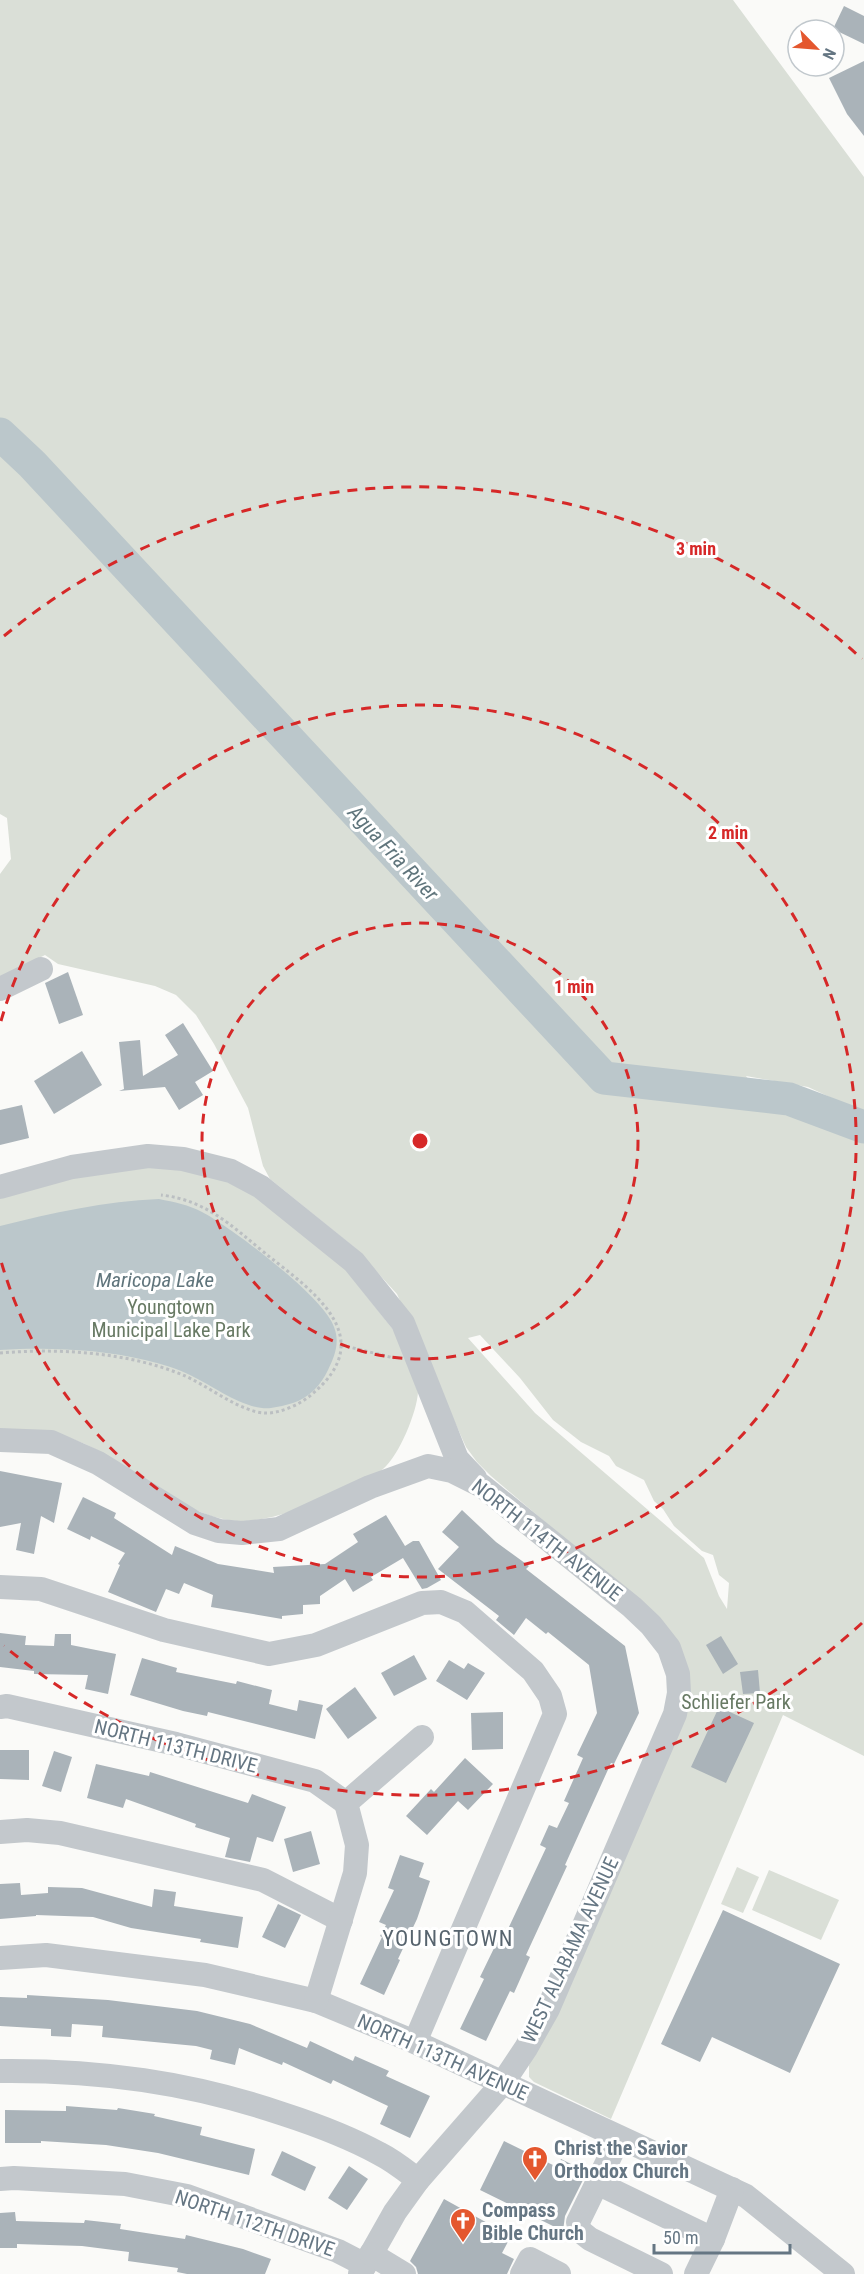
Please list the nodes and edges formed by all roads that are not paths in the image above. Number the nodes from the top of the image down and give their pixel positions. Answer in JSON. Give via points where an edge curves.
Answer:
{"nodes":[{"id":1,"x":41,"y":969,"type":"dead end"},
{"id":2,"x":0,"y":989,"type":"edge"},
{"id":3,"x":0,"y":1187,"type":"edge"},
{"id":4,"x":0,"y":1440,"type":"edge"},
{"id":5,"x":482,"y":1486,"type":"junction"},
{"id":6,"x":0,"y":1587,"type":"edge"},
{"id":7,"x":673,"y":1658,"type":"joint"},
{"id":8,"x":0,"y":1707,"type":"edge"},
{"id":9,"x":422,"y":1737,"type":"dead end"},
{"id":10,"x":345,"y":1803,"type":"junction"},
{"id":11,"x":0,"y":1832,"type":"edge"},
{"id":12,"x":340,"y":1920,"type":"junction"},
{"id":13,"x":0,"y":1958,"type":"edge"},
{"id":14,"x":316,"y":2001,"type":"junction"},
{"id":15,"x":415,"y":2042,"type":"junction"},
{"id":16,"x":0,"y":2071,"type":"edge"},
{"id":17,"x":502,"y":2084,"type":"junction"},
{"id":18,"x":619,"y":2138,"type":"junction"},
{"id":19,"x":0,"y":2179,"type":"edge"},
{"id":20,"x":418,"y":2180,"type":"junction"},
{"id":21,"x":597,"y":2183,"type":"junction"},
{"id":22,"x":739,"y":2193,"type":"junction"},
{"id":23,"x":713,"y":2240,"type":"junction"},
{"id":24,"x":365,"y":2264,"type":"edge"},
{"id":25,"x":404,"y":2274,"type":"edge"},
{"id":26,"x":522,"y":2274,"type":"edge"},
{"id":27,"x":559,"y":2274,"type":"edge"},
{"id":28,"x":661,"y":2274,"type":"edge"},
{"id":29,"x":696,"y":2274,"type":"edge"},
{"id":30,"x":712,"y":2274,"type":"edge"},
{"id":31,"x":843,"y":2274,"type":"edge"}],
"edges":[{"from":1,"to":2,"type":"street"},
{"from":3,"to":5,"type":"street","via":[[72,1167],[148,1156],[183,1159],[231,1171],[261,1187],[354,1262],[403,1323],[458,1459]]},
{"from":4,"to":5,"type":"street","name":"NORTH 114TH AVENUE","via":[[51,1442],[98,1463],[195,1523],[219,1531],[279,1529],[370,1487],[428,1466],[452,1471]]},
{"from":5,"to":7,"type":"street","name":"NORTH 114TH AVENUE","via":[[632,1607],[660,1636]]},
{"from":6,"to":15,"type":"street","via":[[41,1589],[164,1630],[269,1654],[316,1645],[422,1603],[441,1602],[465,1612],[532,1671],[550,1696],[555,1714]]},
{"from":7,"to":17,"type":"street","name":"WEST ALABAMA AVENUE","via":[[679,1680],[675,1714],[548,2009]]},
{"from":8,"to":10,"type":"street","name":"NORTH 113TH DRIVE","via":[[176,1744],[315,1781]]},
{"from":9,"to":10,"type":"street"},
{"from":10,"to":12,"type":"street","via":[[357,1845],[355,1873]]},
{"from":11,"to":12,"type":"street","via":[[60,1833],[263,1880]]},
{"from":12,"to":14,"type":"street"},
{"from":13,"to":14,"type":"street","name":"NORTH 113TH AVENUE","via":[[46,1955],[205,1975]]},
{"from":14,"to":15,"type":"street","name":"NORTH 113TH AVENUE"},
{"from":15,"to":17,"type":"street","name":"NORTH 113TH AVENUE"},
{"from":16,"to":20,"type":"street","via":[[102,2075],[179,2085],[239,2099],[336,2132],[382,2155]]},
{"from":17,"to":18,"type":"street","name":"NORTH 113TH AVENUE"},
{"from":17,"to":20,"type":"street","name":"WEST ALABAMA AVENUE"},
{"from":18,"to":21,"type":"street"},
{"from":18,"to":22,"type":"street","name":"NORTH 113TH AVENUE"},
{"from":19,"to":24,"type":"street","name":"NORTH 112TH DRIVE","via":[[125,2184],[187,2196]]},
{"from":20,"to":24,"type":"street","name":"WEST ALABAMA AVENUE"},
{"from":21,"to":23,"type":"street"},
{"from":21,"to":28,"type":"street","via":[[578,2222],[580,2231]]},
{"from":22,"to":23,"type":"street"},
{"from":22,"to":30,"type":"street"},
{"from":22,"to":31,"type":"street","name":"NORTH 113TH AVENUE"},
{"from":23,"to":29,"type":"street"},
{"from":24,"to":25,"type":"street","name":"NORTH 112TH DRIVE"},
{"from":26,"to":27,"type":"street","via":[[530,2259]]}]}
